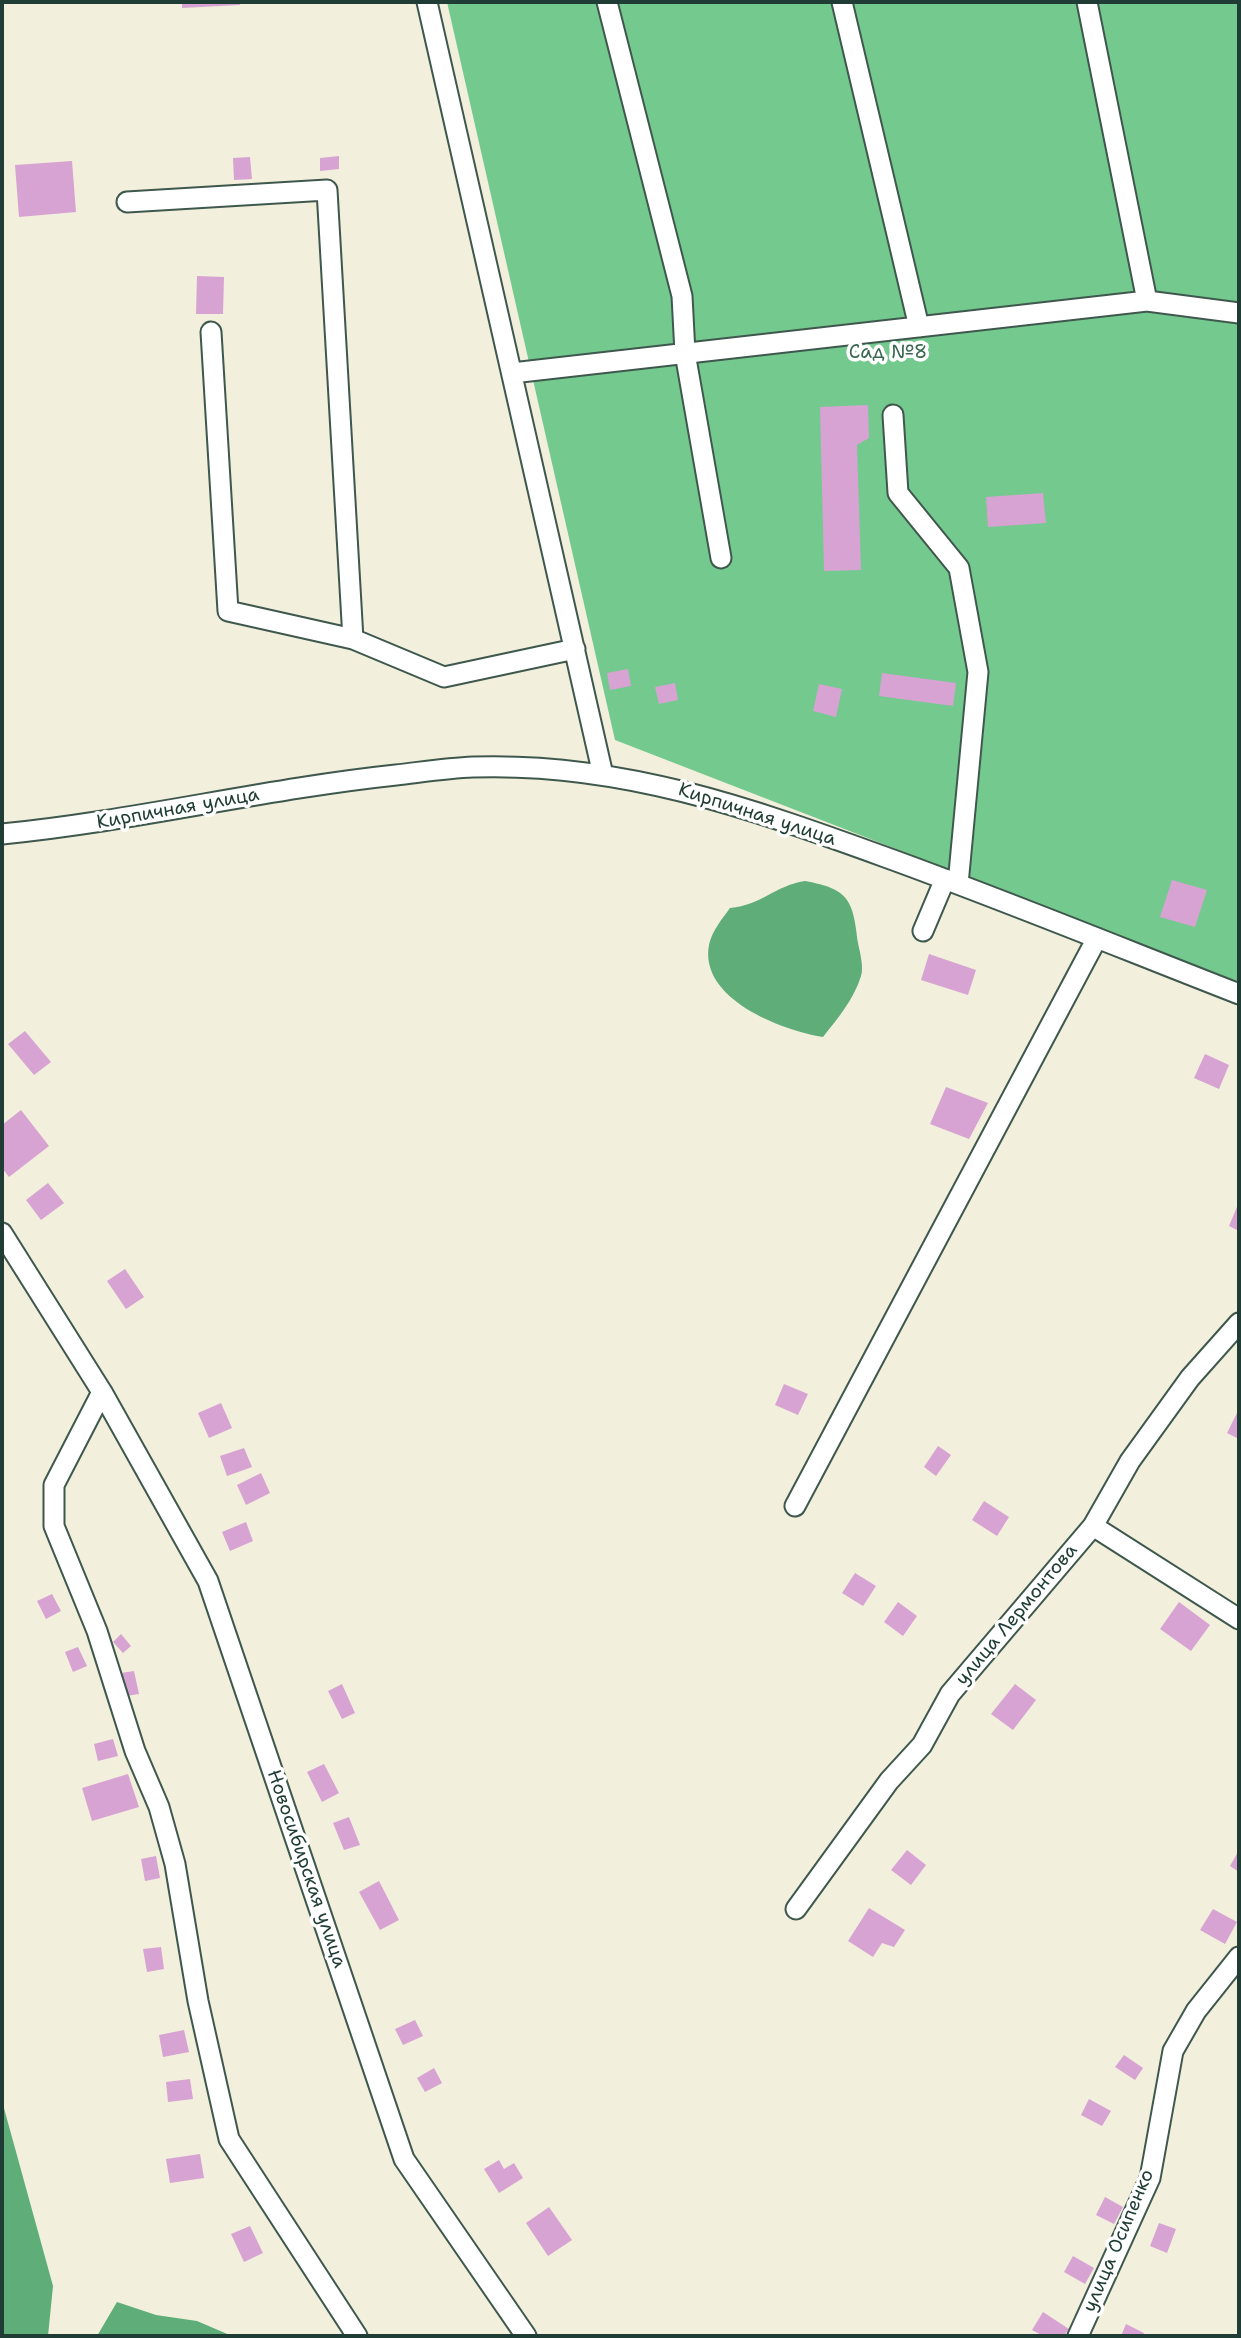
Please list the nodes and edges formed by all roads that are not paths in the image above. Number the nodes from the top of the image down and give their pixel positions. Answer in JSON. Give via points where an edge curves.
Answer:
{"nodes":[{"id":1,"x":427,"y":2,"type":"edge"},
{"id":2,"x":607,"y":2,"type":"edge"},
{"id":3,"x":842,"y":2,"type":"edge"},
{"id":4,"x":1087,"y":2,"type":"edge"},
{"id":5,"x":127,"y":202,"type":"dead end"},
{"id":6,"x":1147,"y":301,"type":"junction"},
{"id":7,"x":1239,"y":313,"type":"edge"},
{"id":8,"x":919,"y":327,"type":"junction"},
{"id":9,"x":211,"y":332,"type":"dead end"},
{"id":10,"x":685,"y":353,"type":"junction"},
{"id":11,"x":512,"y":373,"type":"junction"},
{"id":12,"x":893,"y":415,"type":"dead end"},
{"id":13,"x":721,"y":558,"type":"dead end"},
{"id":14,"x":352,"y":639,"type":"junction"},
{"id":15,"x":575,"y":649,"type":"junction"},
{"id":16,"x":603,"y":775,"type":"junction"},
{"id":17,"x":2,"y":834,"type":"edge"},
{"id":18,"x":951,"y":881,"type":"junction"},
{"id":19,"x":923,"y":931,"type":"dead end"},
{"id":20,"x":1097,"y":938,"type":"junction"},
{"id":21,"x":1239,"y":994,"type":"edge"},
{"id":22,"x":2,"y":1233,"type":"edge"},
{"id":23,"x":1239,"y":1323,"type":"edge"},
{"id":24,"x":102,"y":1392,"type":"junction"},
{"id":25,"x":795,"y":1506,"type":"dead end"},
{"id":26,"x":1093,"y":1526,"type":"junction"},
{"id":27,"x":1239,"y":1619,"type":"edge"},
{"id":28,"x":796,"y":1909,"type":"dead end"},
{"id":29,"x":1239,"y":1957,"type":"edge"},
{"id":30,"x":357,"y":2336,"type":"edge"},
{"id":31,"x":526,"y":2336,"type":"edge"},
{"id":32,"x":1079,"y":2336,"type":"edge"}],
"edges":[{"from":1,"to":11,"type":"street"},
{"from":2,"to":10,"type":"street","via":[[682,296]]},
{"from":3,"to":8,"type":"street"},
{"from":4,"to":6,"type":"street"},
{"from":5,"to":14,"type":"street","via":[[327,190]]},
{"from":6,"to":7,"type":"street"},
{"from":6,"to":8,"type":"street"},
{"from":8,"to":10,"type":"street"},
{"from":9,"to":14,"type":"street","via":[[228,611]]},
{"from":10,"to":11,"type":"street"},
{"from":10,"to":13,"type":"street"},
{"from":11,"to":15,"type":"street"},
{"from":12,"to":18,"type":"street","via":[[898,493],[959,568],[978,672]]},
{"from":14,"to":15,"type":"street","via":[[444,677]]},
{"from":15,"to":16,"type":"street"},
{"from":16,"to":17,"type":"street","name":"Кирпичная улица","via":[[471,767],[338,781],[65,828]]},
{"from":16,"to":18,"type":"street","name":"Кирпичная улица","via":[[748,807]]},
{"from":18,"to":19,"type":"street"},
{"from":18,"to":20,"type":"street","name":"Кирпичная улица"},
{"from":20,"to":21,"type":"street","name":"Кирпичная улица"},
{"from":20,"to":25,"type":"street"},
{"from":22,"to":24,"type":"street","name":"Новосибирская улица"},
{"from":23,"to":26,"type":"street","name":"улица Лермонтова","via":[[1137,1450]]},
{"from":24,"to":30,"type":"street","via":[[54,1485],[54,1526],[97,1630],[135,1751],[159,1807],[175,1864],[198,2001],[229,2138]]},
{"from":24,"to":31,"type":"street","name":"Новосибирская улица","via":[[208,1581],[404,2159]]},
{"from":26,"to":27,"type":"street"},
{"from":26,"to":28,"type":"street","name":"улица Лермонтова","via":[[950,1694],[922,1745],[889,1781]]},
{"from":29,"to":32,"type":"street","name":"улица Осипенко","via":[[1196,2011],[1173,2051],[1150,2178]]}]}
